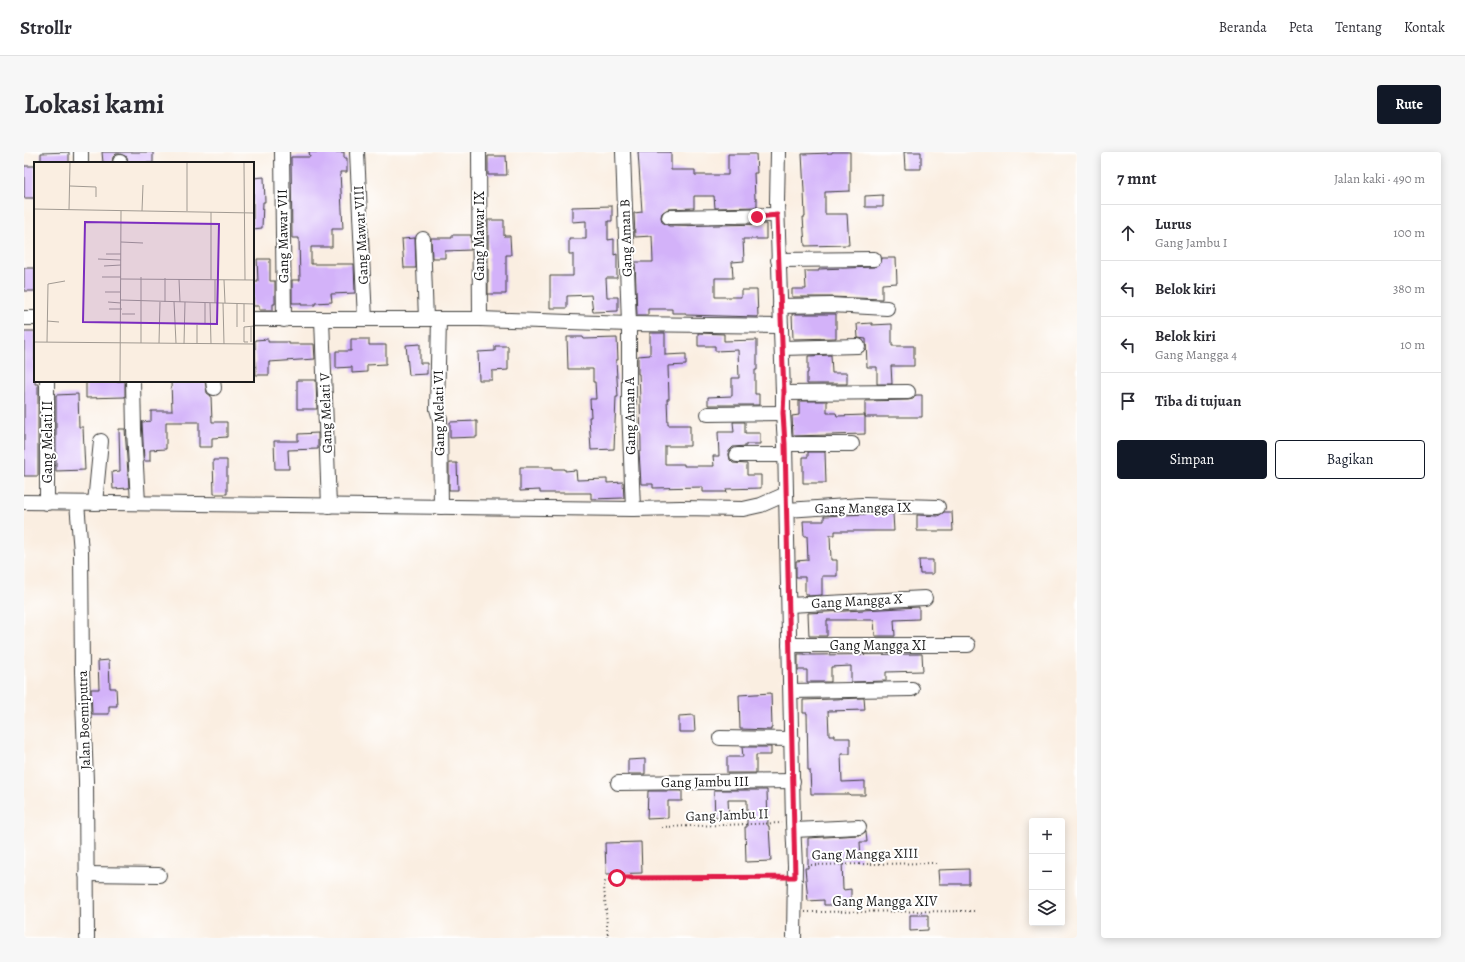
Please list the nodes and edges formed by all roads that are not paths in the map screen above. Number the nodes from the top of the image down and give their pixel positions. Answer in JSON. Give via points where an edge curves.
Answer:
{"nodes":[{"id":1,"x":282,"y":152,"type":"edge"},
{"id":2,"x":357,"y":152,"type":"edge"},
{"id":3,"x":479,"y":152,"type":"edge"},
{"id":4,"x":623,"y":152,"type":"edge"},
{"id":5,"x":778,"y":152,"type":"edge"},
{"id":6,"x":777,"y":215,"type":"junction"},
{"id":7,"x":669,"y":217,"type":"dead end"},
{"id":8,"x":423,"y":239,"type":"dead end"},
{"id":9,"x":874,"y":259,"type":"dead end"},
{"id":10,"x":778,"y":260,"type":"junction"},
{"id":11,"x":780,"y":306,"type":"junction"},
{"id":12,"x":887,"y":308,"type":"dead end"},
{"id":13,"x":254,"y":319,"type":"edge"},
{"id":14,"x":365,"y":319,"type":"junction"},
{"id":15,"x":432,"y":319,"type":"junction"},
{"id":16,"x":480,"y":319,"type":"junction"},
{"id":17,"x":284,"y":320,"type":"junction"},
{"id":18,"x":322,"y":320,"type":"junction"},
{"id":19,"x":629,"y":324,"type":"junction"},
{"id":20,"x":781,"y":326,"type":"junction"},
{"id":21,"x":858,"y":346,"type":"dead end"},
{"id":22,"x":782,"y":348,"type":"junction"},
{"id":23,"x":47,"y":382,"type":"edge"},
{"id":24,"x":133,"y":382,"type":"edge"},
{"id":25,"x":908,"y":392,"type":"dead end"},
{"id":26,"x":784,"y":393,"type":"junction"},
{"id":27,"x":783,"y":413,"type":"junction"},
{"id":28,"x":708,"y":414,"type":"dead end"},
{"id":29,"x":101,"y":441,"type":"dead end"},
{"id":30,"x":852,"y":444,"type":"dead end"},
{"id":31,"x":785,"y":449,"type":"junction"},
{"id":32,"x":737,"y":455,"type":"dead end"},
{"id":33,"x":786,"y":494,"type":"junction"},
{"id":34,"x":24,"y":502,"type":"edge"},
{"id":35,"x":47,"y":503,"type":"junction"},
{"id":36,"x":78,"y":503,"type":"junction"},
{"id":37,"x":95,"y":503,"type":"junction"},
{"id":38,"x":138,"y":503,"type":"junction"},
{"id":39,"x":329,"y":506,"type":"junction"},
{"id":40,"x":440,"y":507,"type":"junction"},
{"id":41,"x":938,"y":507,"type":"dead end"},
{"id":42,"x":633,"y":509,"type":"junction"},
{"id":43,"x":787,"y":510,"type":"junction"},
{"id":44,"x":925,"y":598,"type":"dead end"},
{"id":45,"x":789,"y":605,"type":"junction"},
{"id":46,"x":789,"y":645,"type":"junction"},
{"id":47,"x":968,"y":645,"type":"dead end"},
{"id":48,"x":912,"y":689,"type":"dead end"},
{"id":49,"x":791,"y":691,"type":"junction"},
{"id":50,"x":720,"y":738,"type":"dead end"},
{"id":51,"x":792,"y":739,"type":"junction"},
{"id":52,"x":792,"y":781,"type":"junction"},
{"id":53,"x":618,"y":783,"type":"dead end"},
{"id":54,"x":793,"y":826,"type":"junction"},
{"id":55,"x":859,"y":827,"type":"dead end"},
{"id":56,"x":86,"y":874,"type":"junction"},
{"id":57,"x":159,"y":875,"type":"dead end"},
{"id":58,"x":87,"y":938,"type":"edge"},
{"id":59,"x":794,"y":938,"type":"edge"}],
"edges":[{"from":1,"to":17,"type":"street","name":"Gang Mawar VII"},
{"from":2,"to":14,"type":"street","name":"Gang Mawar VIII"},
{"from":3,"to":16,"type":"street","name":"Gang Mawar IX"},
{"from":4,"to":19,"type":"street","name":"Gang Aman B"},
{"from":5,"to":6,"type":"street"},
{"from":6,"to":7,"type":"street"},
{"from":6,"to":10,"type":"street"},
{"from":8,"to":15,"type":"street","name":"Gang Melati VI"},
{"from":9,"to":10,"type":"street"},
{"from":10,"to":11,"type":"street"},
{"from":11,"to":12,"type":"street","via":[[838,305]]},
{"from":11,"to":20,"type":"street"},
{"from":13,"to":17,"type":"street"},
{"from":14,"to":15,"type":"street"},
{"from":14,"to":18,"type":"street"},
{"from":15,"to":16,"type":"street"},
{"from":15,"to":40,"type":"street","name":"Gang Melati VI","via":[[437,409],[440,419]]},
{"from":16,"to":19,"type":"street"},
{"from":17,"to":18,"type":"street"},
{"from":18,"to":39,"type":"street","name":"Gang Melati V"},
{"from":19,"to":20,"type":"street"},
{"from":19,"to":42,"type":"street","name":"Gang Aman A"},
{"from":20,"to":22,"type":"street"},
{"from":21,"to":22,"type":"street"},
{"from":22,"to":26,"type":"street"},
{"from":23,"to":35,"type":"street","name":"Gang Melati II"},
{"from":24,"to":38,"type":"street"},
{"from":25,"to":26,"type":"street"},
{"from":26,"to":27,"type":"street"},
{"from":27,"to":28,"type":"street"},
{"from":27,"to":31,"type":"street"},
{"from":29,"to":37,"type":"street"},
{"from":30,"to":31,"type":"street"},
{"from":31,"to":32,"type":"street"},
{"from":31,"to":33,"type":"street"},
{"from":33,"to":42,"type":"street","via":[[761,505],[743,509]]},
{"from":33,"to":43,"type":"street"},
{"from":34,"to":35,"type":"street"},
{"from":35,"to":36,"type":"street"},
{"from":36,"to":37,"type":"street"},
{"from":36,"to":56,"type":"street","name":"Jalan Boemiputra","via":[[86,781]]},
{"from":37,"to":38,"type":"street"},
{"from":38,"to":39,"type":"street"},
{"from":39,"to":40,"type":"street"},
{"from":40,"to":42,"type":"street"},
{"from":41,"to":43,"type":"street","name":"Gang Mangga IX","via":[[862,505]]},
{"from":43,"to":45,"type":"street"},
{"from":44,"to":45,"type":"street","name":"Gang Mangga X"},
{"from":45,"to":46,"type":"street"},
{"from":46,"to":47,"type":"street","name":"Gang Mangga XI"},
{"from":46,"to":49,"type":"street"},
{"from":48,"to":49,"type":"street"},
{"from":49,"to":51,"type":"street"},
{"from":50,"to":51,"type":"street"},
{"from":51,"to":52,"type":"street"},
{"from":52,"to":53,"type":"street","name":"Gang Jambu III"},
{"from":52,"to":54,"type":"street"},
{"from":54,"to":55,"type":"street"},
{"from":54,"to":59,"type":"street"},
{"from":56,"to":57,"type":"street"},
{"from":56,"to":58,"type":"street","name":"Jalan Boemiputra"}]}
